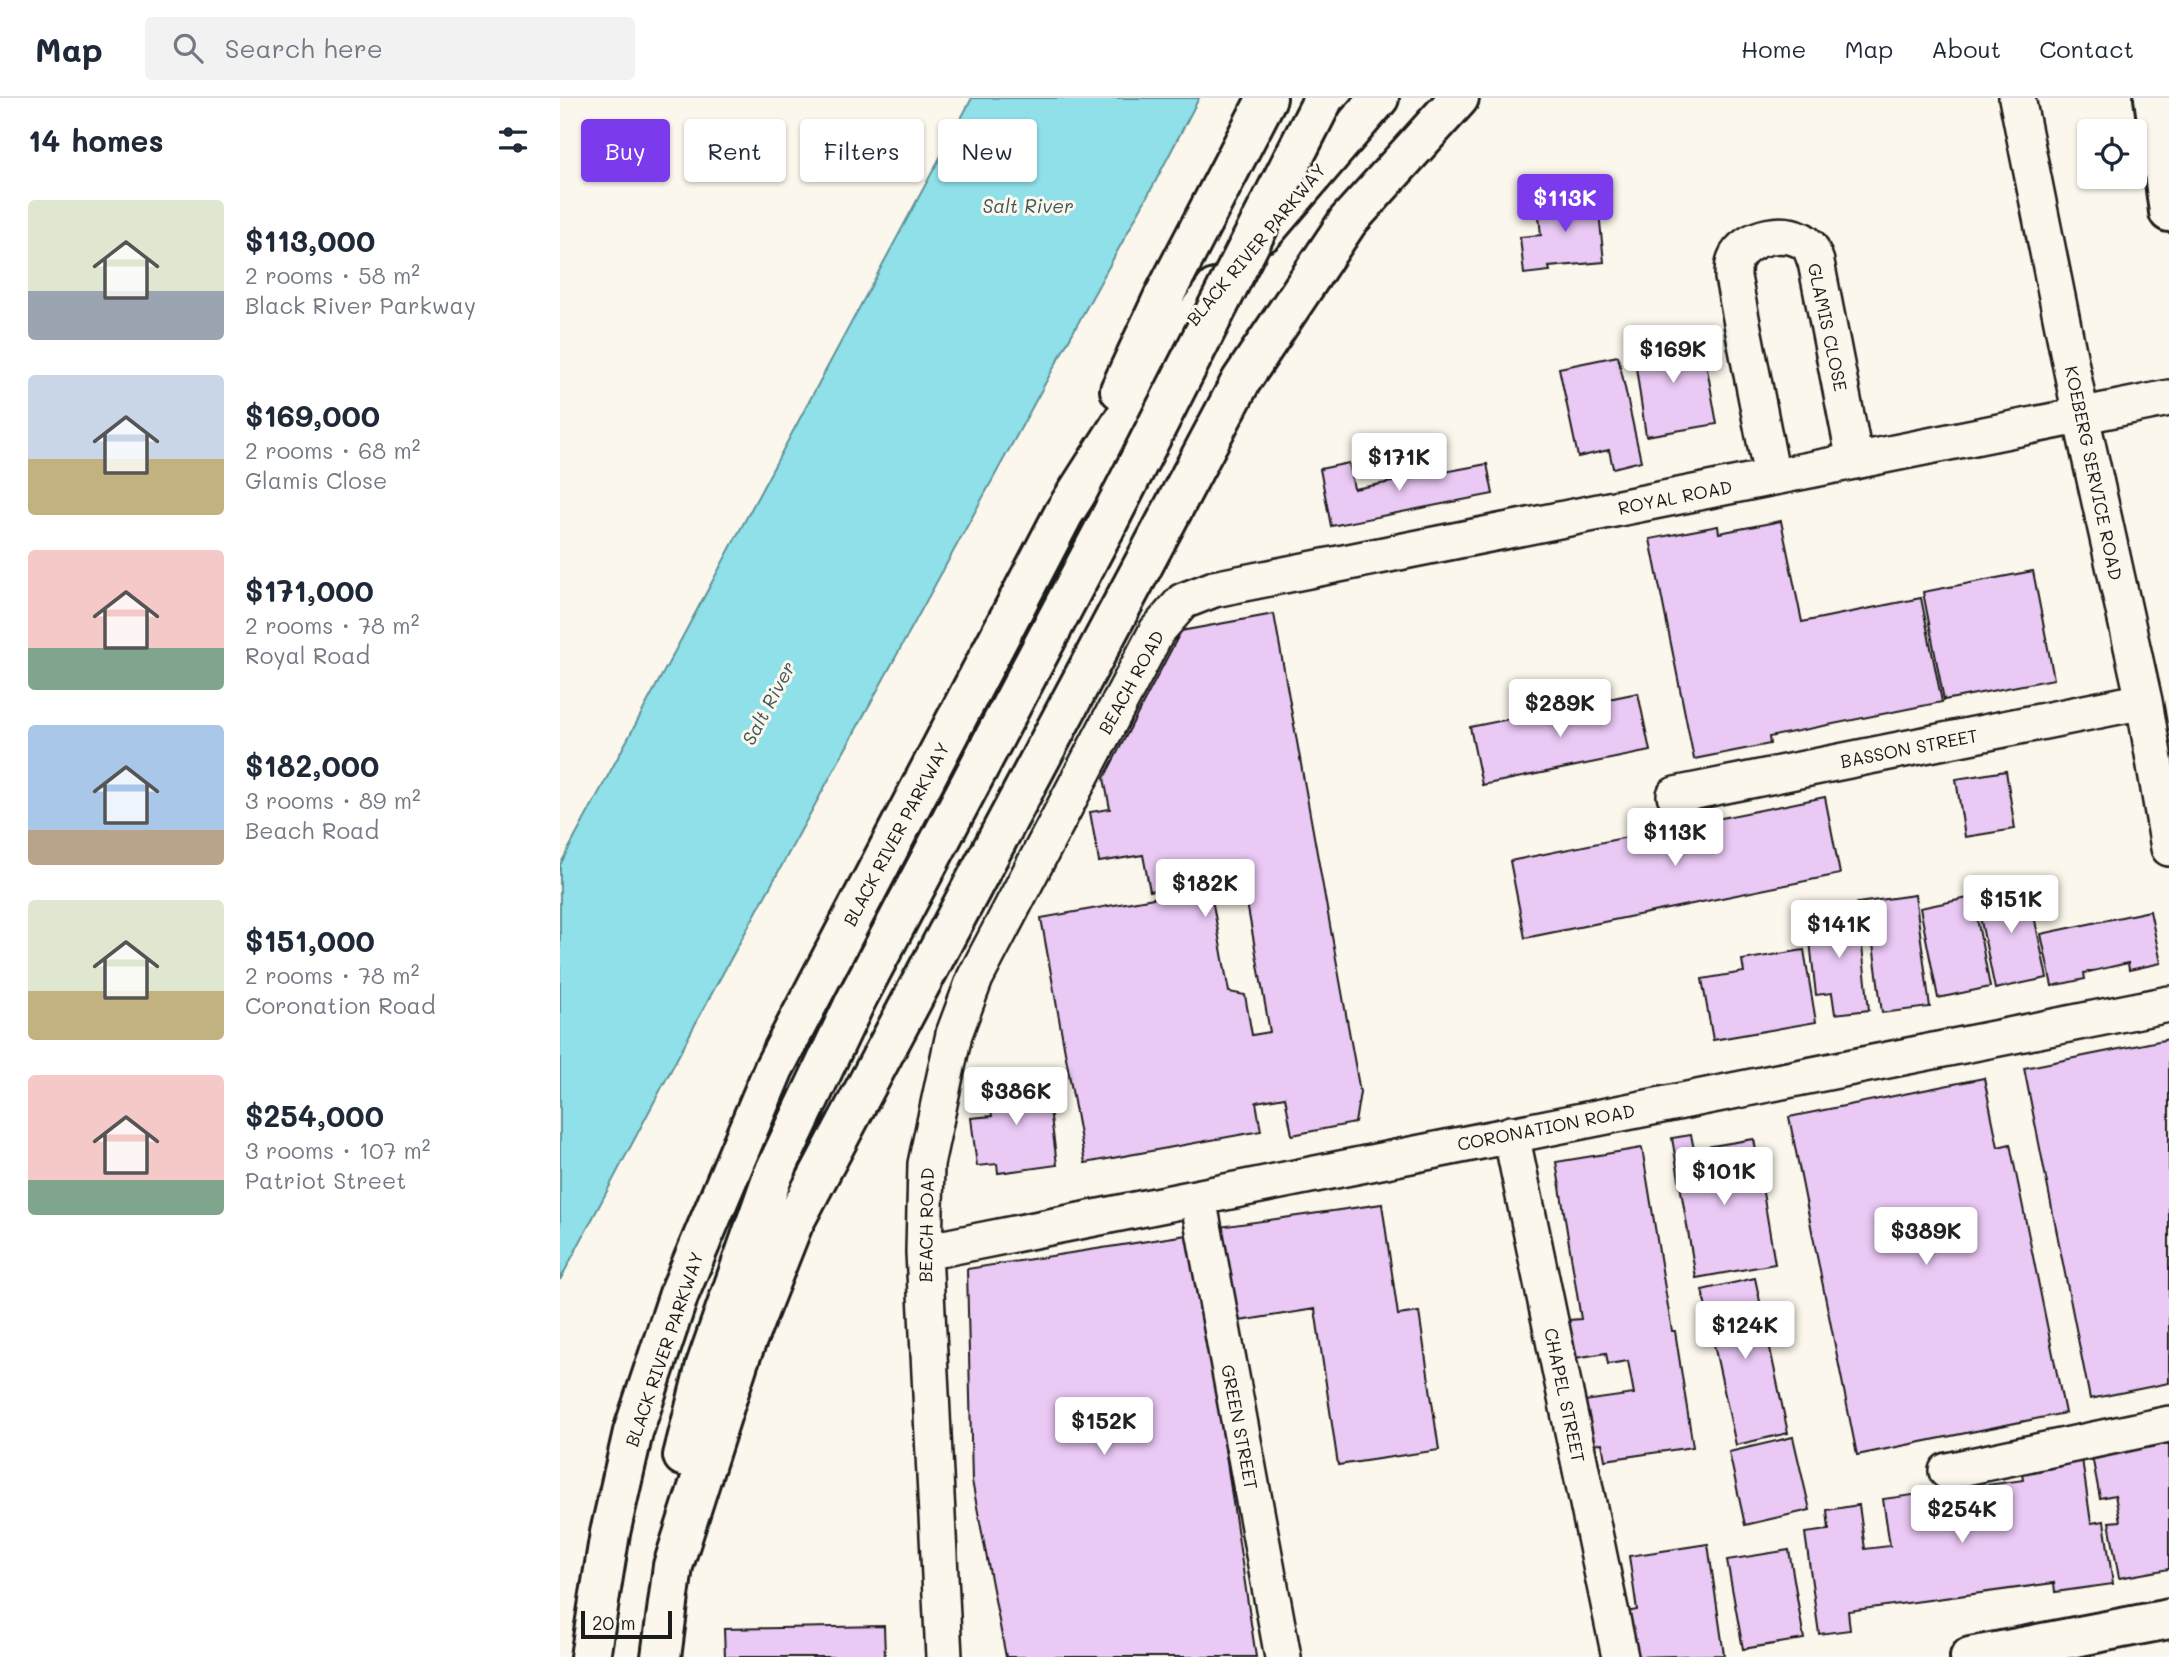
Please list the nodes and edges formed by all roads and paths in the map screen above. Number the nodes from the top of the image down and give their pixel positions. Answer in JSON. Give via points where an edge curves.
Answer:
{"nodes":[{"id":1,"x":1267,"y":98,"type":"edge"},
{"id":2,"x":1324,"y":98,"type":"edge"},
{"id":3,"x":1379,"y":98,"type":"edge"},
{"id":4,"x":1459,"y":98,"type":"edge"},
{"id":5,"x":2017,"y":98,"type":"edge"},
{"id":6,"x":2154,"y":98,"type":"edge"},
{"id":7,"x":2169,"y":212,"type":"edge"},
{"id":8,"x":2169,"y":398,"type":"edge"},
{"id":9,"x":2081,"y":415,"type":"junction"},
{"id":10,"x":1855,"y":461,"type":"junction"},
{"id":11,"x":1772,"y":477,"type":"junction"},
{"id":12,"x":1064,"y":513,"type":"junction"},
{"id":13,"x":1183,"y":601,"type":"joint"},
{"id":14,"x":2144,"y":701,"type":"junction"},
{"id":15,"x":1675,"y":795,"type":"dead end"},
{"id":16,"x":2169,"y":848,"type":"edge"},
{"id":17,"x":2169,"y":1004,"type":"edge"},
{"id":18,"x":1511,"y":1134,"type":"junction"},
{"id":19,"x":1198,"y":1198,"type":"junction"},
{"id":20,"x":924,"y":1252,"type":"junction"},
{"id":21,"x":725,"y":1354,"type":"junction"},
{"id":22,"x":2169,"y":1424,"type":"edge"},
{"id":23,"x":1947,"y":1471,"type":"dead end"},
{"id":24,"x":2169,"y":1619,"type":"edge"},
{"id":25,"x":590,"y":1657,"type":"edge"},
{"id":26,"x":662,"y":1657,"type":"edge"},
{"id":27,"x":944,"y":1657,"type":"edge"},
{"id":28,"x":1283,"y":1657,"type":"edge"},
{"id":29,"x":1619,"y":1657,"type":"edge"},
{"id":30,"x":1970,"y":1657,"type":"edge"}],
"edges":[{"from":1,"to":12,"type":"main road","via":[[1163,298]]},
{"from":2,"to":21,"type":"main road","bridge":true,"via":[[844,1025],[773,1175]]},
{"from":3,"to":12,"type":"main road","name":"BLACK RIVER PARKWAY","via":[[1205,300]]},
{"from":4,"to":21,"type":"main road","via":[[1348,221],[1241,382]]},
{"from":5,"to":9,"type":"street","name":"KOEBERG SERVICE ROAD"},
{"from":6,"to":7,"type":"main road"},
{"from":8,"to":9,"type":"street","name":"ROYAL ROAD"},
{"from":9,"to":10,"type":"street","name":"ROYAL ROAD"},
{"from":9,"to":14,"type":"street","name":"KOEBERG SERVICE ROAD"},
{"from":10,"to":11,"type":"street","name":"ROYAL ROAD"},
{"from":10,"to":11,"type":"street","name":"GLAMIS CLOSE","via":[[1816,262],[1809,246],[1795,237],[1778,236],[1744,247],[1734,261],[1733,277]]},
{"from":11,"to":13,"type":"street","name":"ROYAL ROAD","via":[[1214,589]]},
{"from":12,"to":25,"type":"main road","name":"BLACK RIVER PARKWAY","via":[[774,1068],[679,1294],[630,1444]]},
{"from":13,"to":20,"type":"street","name":"BEACH ROAD","via":[[1157,631],[975,978],[954,1034],[926,1164]]},
{"from":14,"to":15,"type":"street","name":"BASSON STREET"},
{"from":14,"to":16,"type":"street","name":"KOEBERG SERVICE ROAD"},
{"from":17,"to":18,"type":"street","name":"CORONATION ROAD"},
{"from":18,"to":19,"type":"street","name":"CORONATION ROAD"},
{"from":18,"to":29,"type":"street","name":"CHAPEL STREET"},
{"from":19,"to":20,"type":"street","name":"CORONATION ROAD"},
{"from":19,"to":28,"type":"street","name":"GREEN STREET"},
{"from":20,"to":27,"type":"street","name":"BEACH ROAD"},
{"from":21,"to":26,"type":"main road","via":[[678,1476]]},
{"from":22,"to":23,"type":"street"},
{"from":24,"to":30,"type":"main road"}]}
